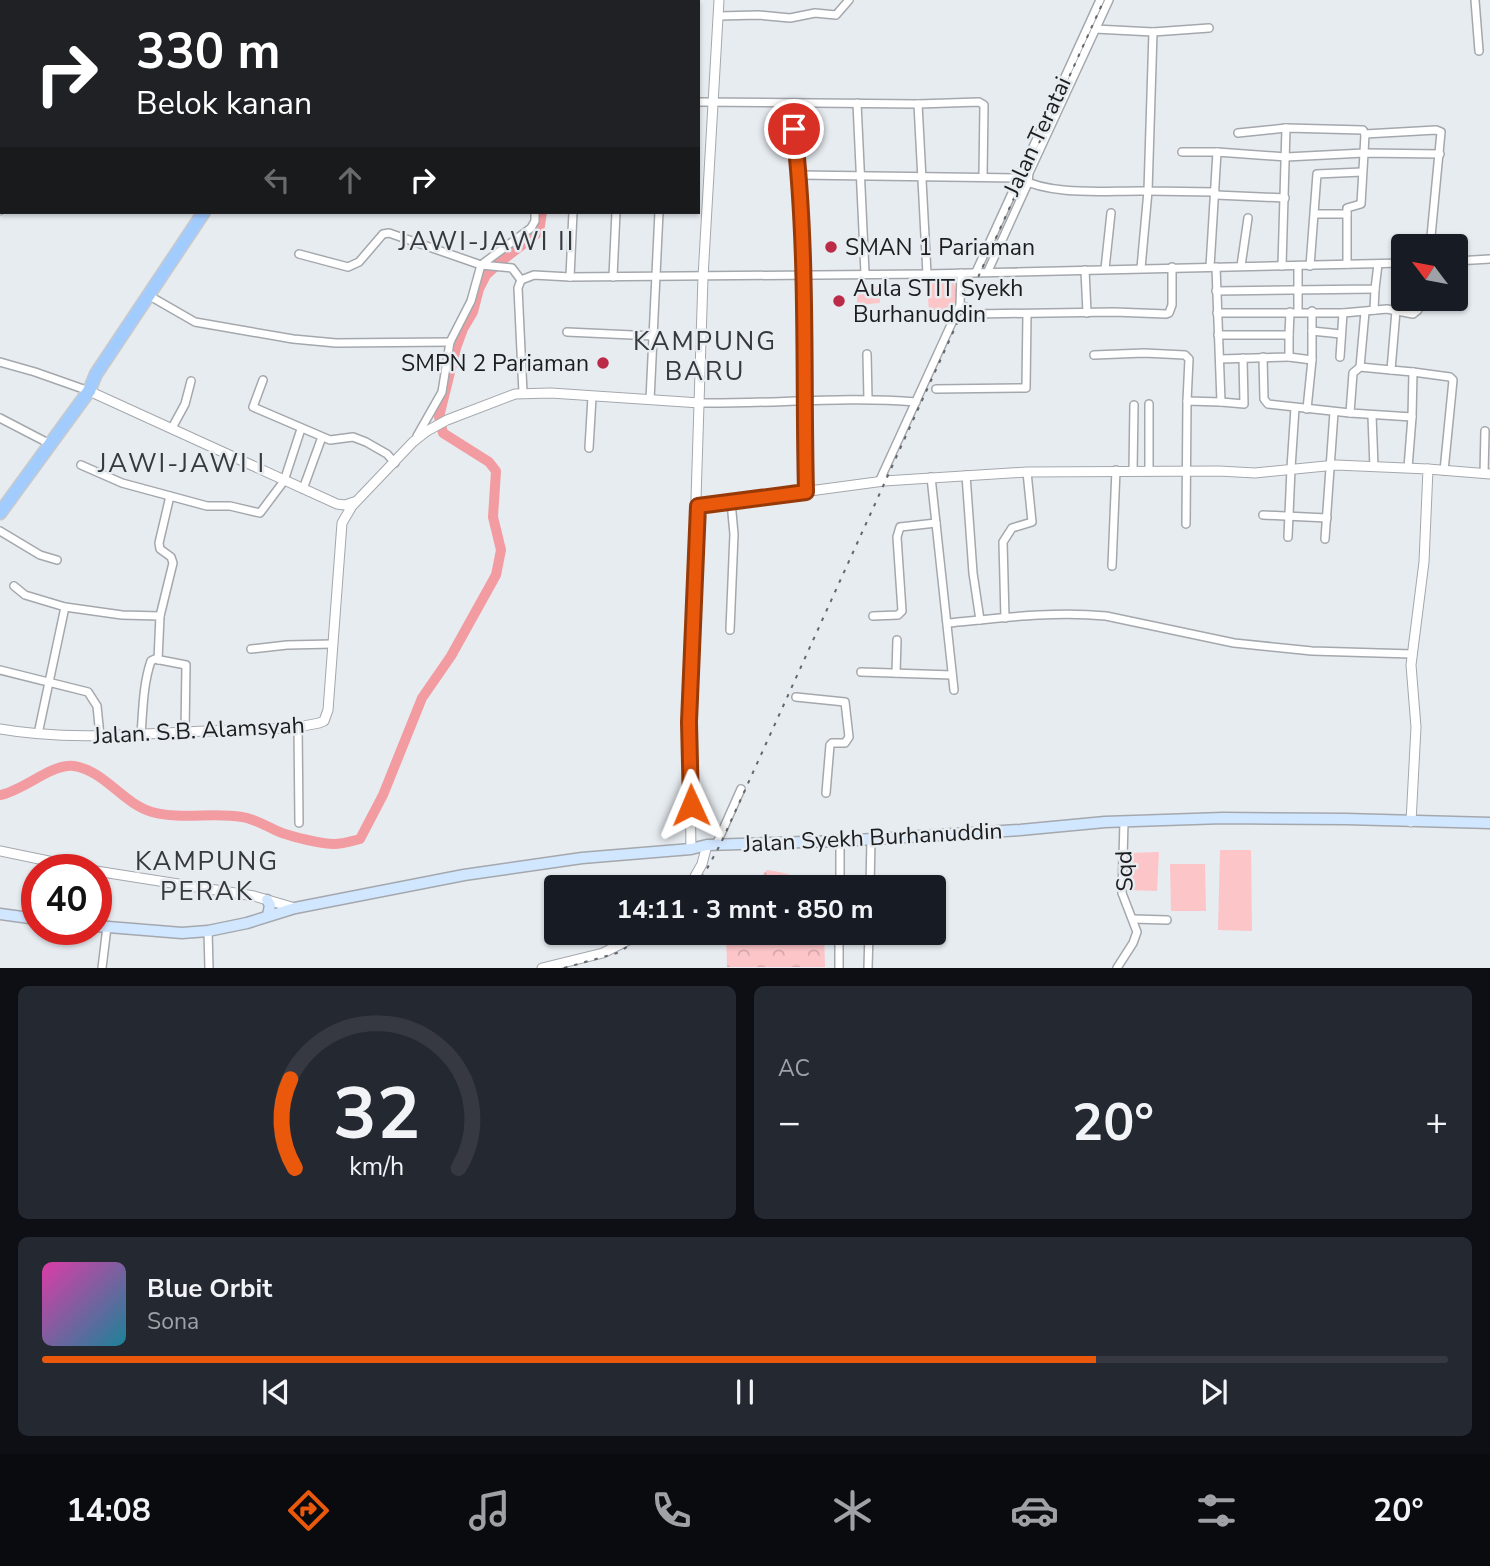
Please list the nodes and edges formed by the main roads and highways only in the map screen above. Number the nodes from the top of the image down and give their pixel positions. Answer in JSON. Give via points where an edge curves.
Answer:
{"nodes":[{"id":1,"x":203,"y":214,"type":"edge"},
{"id":2,"x":211,"y":214,"type":"edge"},
{"id":3,"x":151,"y":296,"type":"junction"},
{"id":4,"x":0,"y":513,"type":"edge"},
{"id":5,"x":1490,"y":823,"type":"edge"},
{"id":6,"x":267,"y":900,"type":"road end"},
{"id":7,"x":0,"y":914,"type":"edge"},
{"id":8,"x":268,"y":916,"type":"junction"},
{"id":9,"x":21,"y":917,"type":"edge"},
{"id":10,"x":112,"y":928,"type":"edge"}],
"edges":[{"from":1,"to":3,"type":"main road"},
{"from":2,"to":3,"type":"main road"},
{"from":3,"to":4,"type":"main road","via":[[102,378]]},
{"from":5,"to":8,"type":"main road","name":"Jalan Syekh Burhanuddin","via":[[1284,818],[1124,822],[711,845],[464,874]]},
{"from":6,"to":8,"type":"main road"},
{"from":7,"to":9,"type":"main road"},
{"from":8,"to":10,"type":"main road","name":"Jalan Syekh Burhanuddin","via":[[182,933]]}]}
